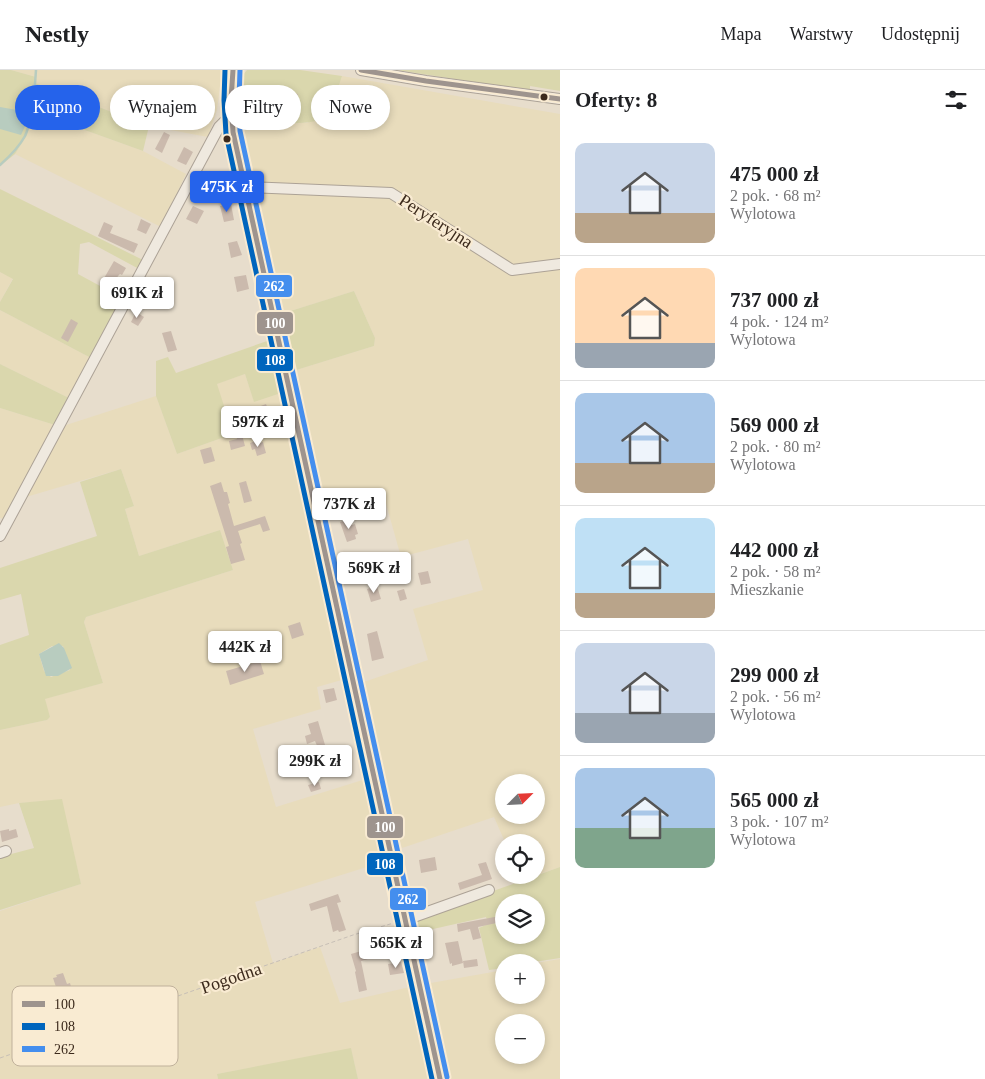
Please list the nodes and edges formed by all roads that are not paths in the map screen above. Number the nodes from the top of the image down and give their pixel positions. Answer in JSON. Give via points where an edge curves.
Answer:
{"nodes":[{"id":1,"x":233,"y":70,"type":"edge"},
{"id":2,"x":361,"y":70,"type":"edge"},
{"id":3,"x":232,"y":85,"type":"edge"},
{"id":4,"x":560,"y":99,"type":"edge"},
{"id":5,"x":225,"y":122,"type":"edge"},
{"id":6,"x":234,"y":130,"type":"edge"},
{"id":7,"x":246,"y":187,"type":"junction"},
{"id":8,"x":560,"y":264,"type":"edge"},
{"id":9,"x":0,"y":536,"type":"edge"},
{"id":10,"x":489,"y":890,"type":"dead end"},
{"id":11,"x":405,"y":920,"type":"junction"},
{"id":12,"x":440,"y":1079,"type":"edge"}],
"edges":[{"from":1,"to":3,"type":"street"},
{"from":2,"to":4,"type":"street"},
{"from":5,"to":9,"type":"street","via":[[219,127]]},
{"from":6,"to":7,"type":"street"},
{"from":7,"to":8,"type":"street","name":"Peryferyjna","via":[[392,193],[512,270]]},
{"from":7,"to":11,"type":"street"},
{"from":10,"to":11,"type":"street"},
{"from":11,"to":12,"type":"street"}]}
